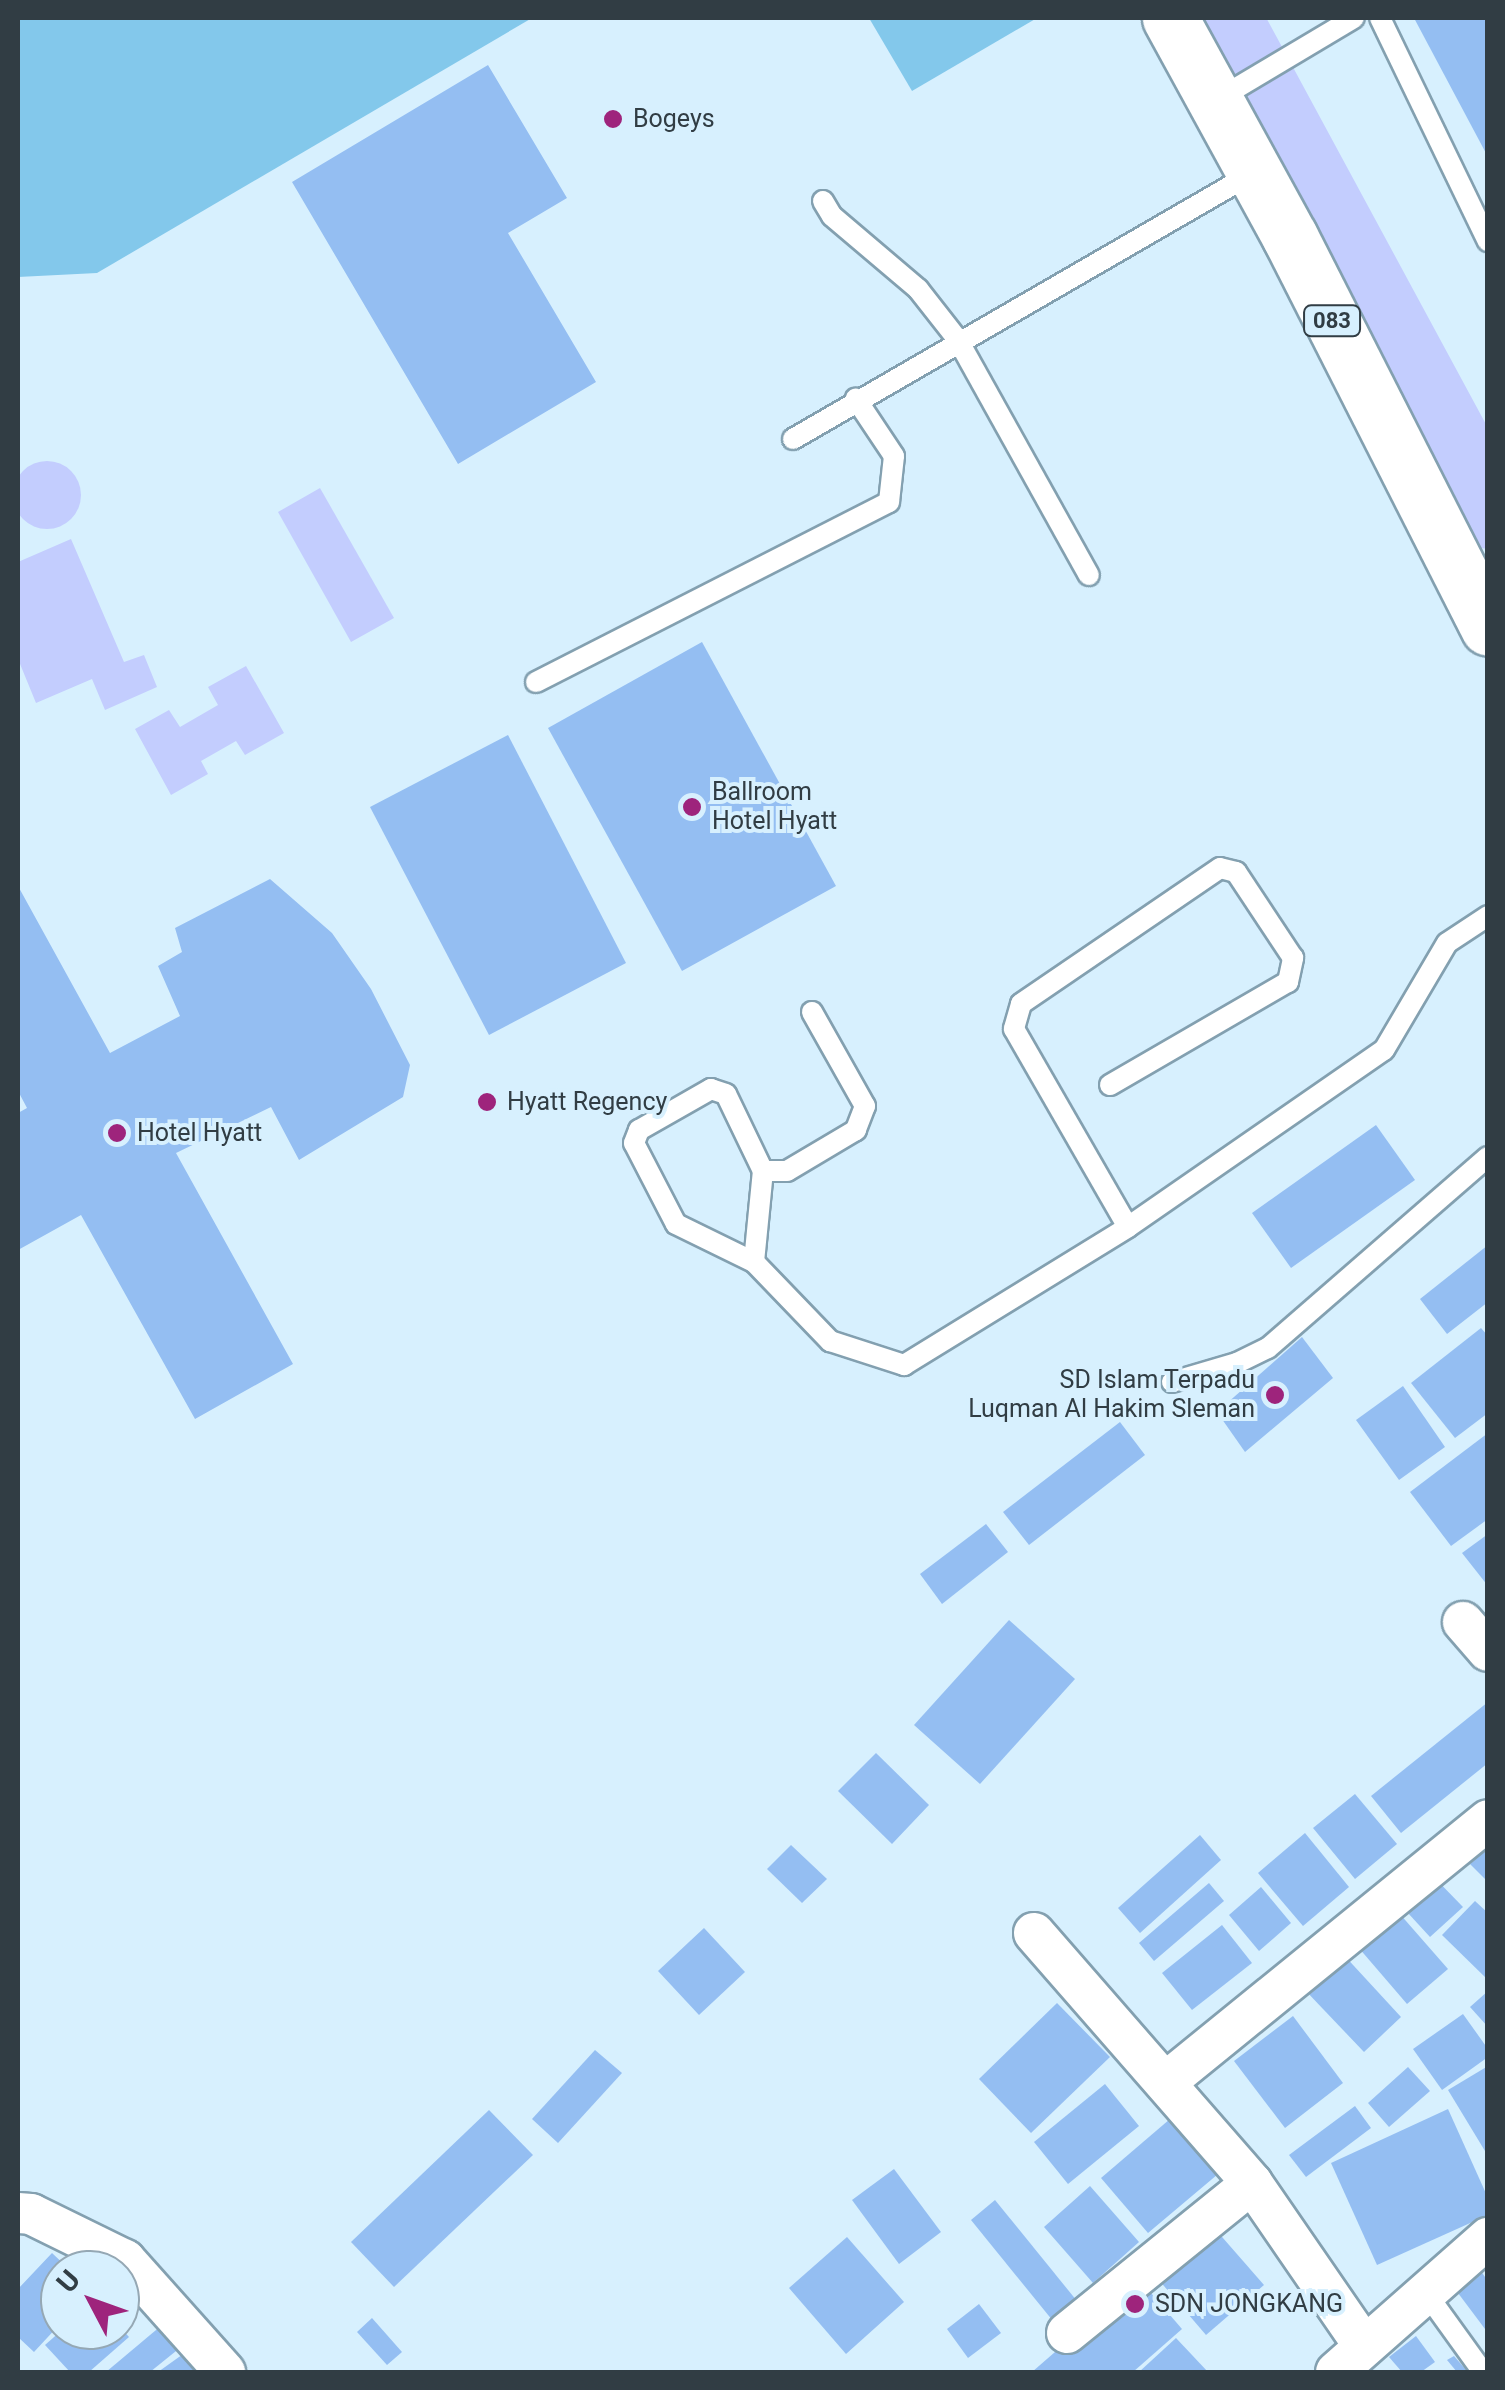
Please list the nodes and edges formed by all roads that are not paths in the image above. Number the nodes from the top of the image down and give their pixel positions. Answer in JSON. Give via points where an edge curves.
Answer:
{"nodes":[{"id":1,"x":1170,"y":18,"type":"edge"},
{"id":2,"x":1354,"y":18,"type":"edge"},
{"id":3,"x":1380,"y":18,"type":"edge"},
{"id":4,"x":1227,"y":93,"type":"junction"},
{"id":5,"x":1255,"y":172,"type":"junction"},
{"id":6,"x":823,"y":200,"type":"dead end"},
{"id":7,"x":1488,"y":240,"type":"edge"},
{"id":8,"x":958,"y":340,"type":"junction"},
{"id":9,"x":856,"y":399,"type":"junction"},
{"id":10,"x":793,"y":439,"type":"dead end"},
{"id":11,"x":1089,"y":575,"type":"dead end"},
{"id":12,"x":1488,"y":628,"type":"edge"},
{"id":13,"x":536,"y":682,"type":"dead end"},
{"id":14,"x":1488,"y":916,"type":"edge"},
{"id":15,"x":812,"y":1012,"type":"dead end"},
{"id":16,"x":1110,"y":1085,"type":"dead end"},
{"id":17,"x":1488,"y":1157,"type":"edge"},
{"id":18,"x":763,"y":1171,"type":"junction"},
{"id":19,"x":1128,"y":1226,"type":"junction"},
{"id":20,"x":754,"y":1262,"type":"junction"},
{"id":21,"x":1172,"y":1382,"type":"dead end"},
{"id":22,"x":1488,"y":1820,"type":"edge"},
{"id":23,"x":1034,"y":1934,"type":"dead end"},
{"id":24,"x":1166,"y":2082,"type":"junction"},
{"id":25,"x":1252,"y":2183,"type":"junction"},
{"id":26,"x":18,"y":2213,"type":"edge"},
{"id":27,"x":1488,"y":2238,"type":"edge"},
{"id":28,"x":1426,"y":2293,"type":"junction"},
{"id":29,"x":1067,"y":2333,"type":"dead end"},
{"id":30,"x":1350,"y":2359,"type":"edge"},
{"id":31,"x":225,"y":2372,"type":"edge"},
{"id":32,"x":1483,"y":2372,"type":"edge"}],
"edges":[{"from":1,"to":4,"type":"main road","number":"083"},
{"from":2,"to":4,"type":"lane"},
{"from":3,"to":7,"type":"lane"},
{"from":4,"to":5,"type":"main road","number":"083"},
{"from":5,"to":8,"type":"lane"},
{"from":5,"to":12,"type":"main road","number":"083"},
{"from":6,"to":8,"type":"lane","via":[[832,216],[918,288]]},
{"from":8,"to":9,"type":"lane"},
{"from":8,"to":11,"type":"lane"},
{"from":9,"to":10,"type":"lane"},
{"from":9,"to":13,"type":"lane","via":[[894,456],[889,502]]},
{"from":14,"to":19,"type":"lane","via":[[1447,943],[1384,1050]]},
{"from":15,"to":18,"type":"lane","via":[[865,1106],[856,1130],[787,1171]]},
{"from":16,"to":19,"type":"lane","via":[[1288,982],[1293,958],[1236,872],[1220,868],[1021,1004],[1014,1029]]},
{"from":17,"to":21,"type":"lane","via":[[1268,1348]]},
{"from":18,"to":20,"type":"lane"},
{"from":18,"to":20,"type":"lane","via":[[718,1089],[634,1135],[676,1224]]},
{"from":19,"to":20,"type":"lane","via":[[904,1365],[830,1340]]},
{"from":22,"to":24,"type":"street"},
{"from":23,"to":24,"type":"street"},
{"from":24,"to":25,"type":"street"},
{"from":25,"to":29,"type":"street"},
{"from":25,"to":30,"type":"street"},
{"from":26,"to":31,"type":"street","via":[[125,2260]]},
{"from":27,"to":28,"type":"street"},
{"from":28,"to":30,"type":"street"},
{"from":28,"to":32,"type":"lane"}]}
